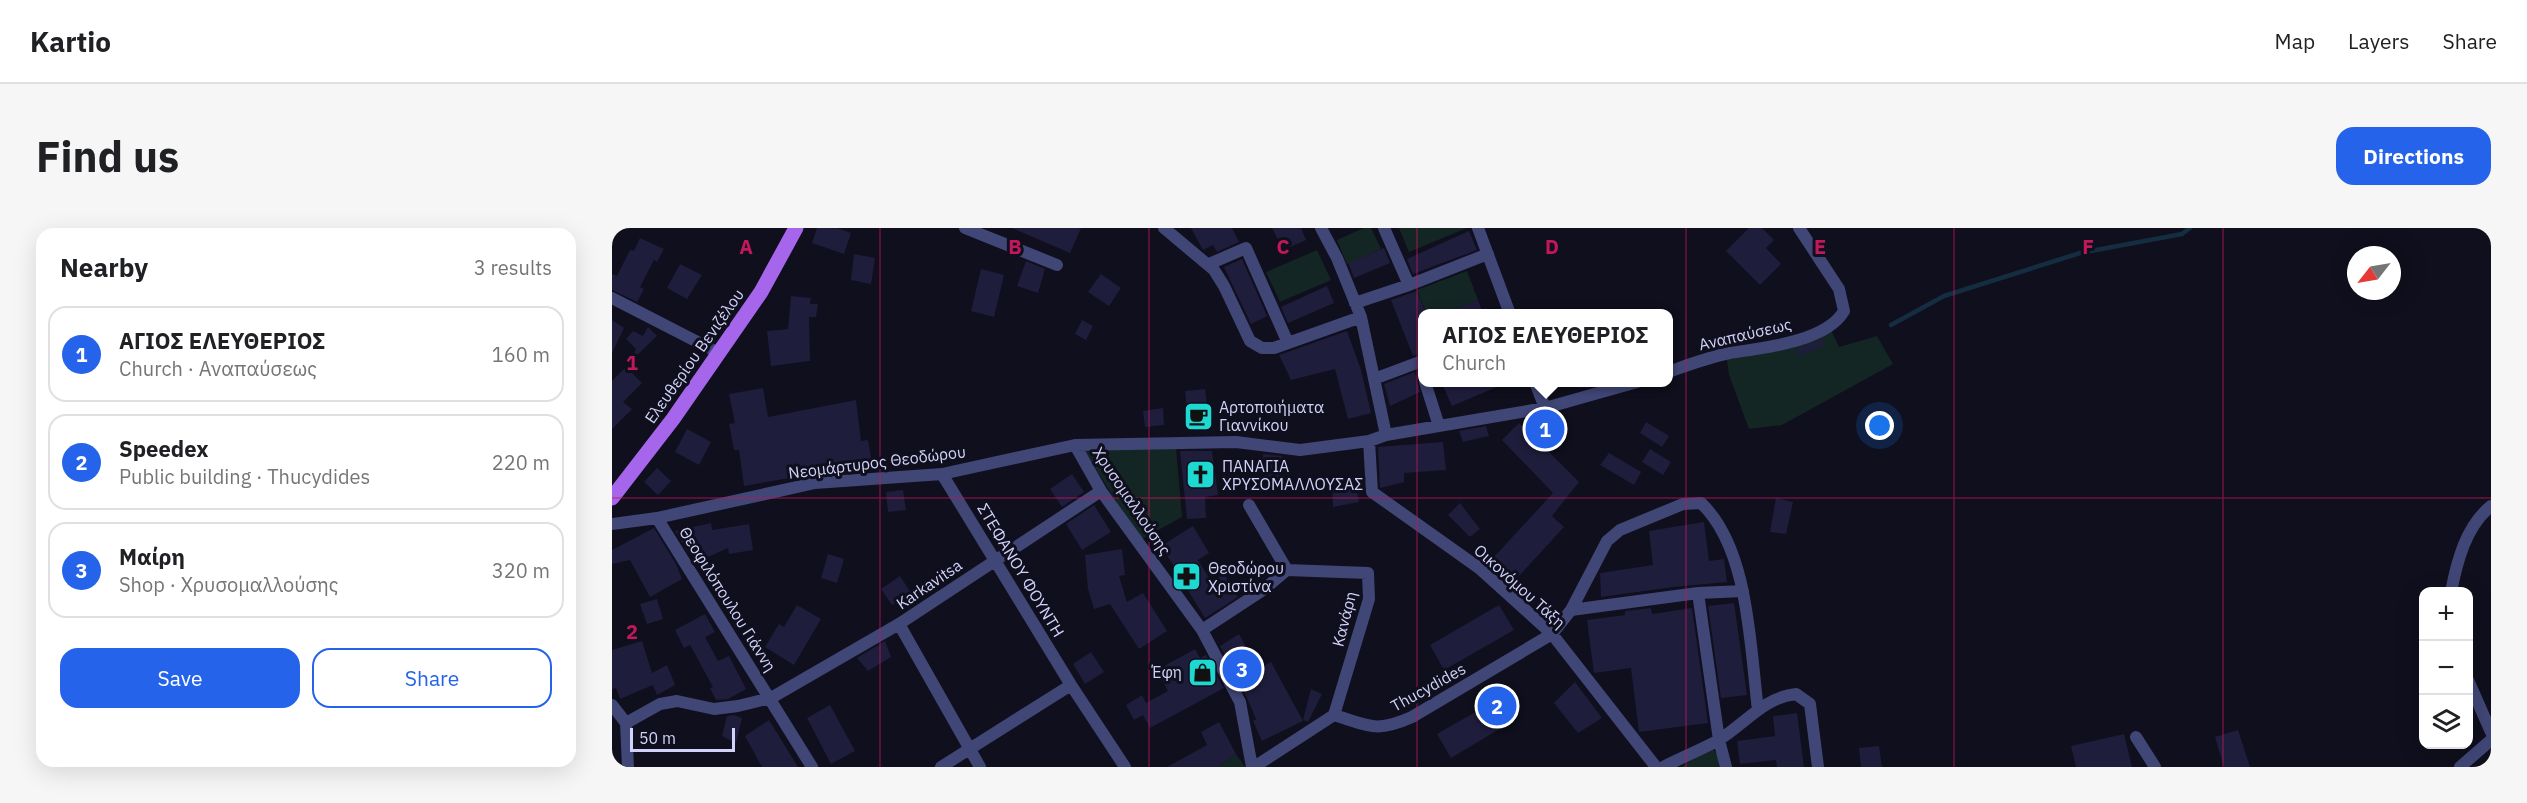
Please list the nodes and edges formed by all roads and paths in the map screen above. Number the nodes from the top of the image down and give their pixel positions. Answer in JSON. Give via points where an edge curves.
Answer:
{"nodes":[{"id":1,"x":796,"y":228,"type":"edge"},
{"id":2,"x":965,"y":228,"type":"edge"},
{"id":3,"x":1188,"y":228,"type":"edge"},
{"id":4,"x":1322,"y":228,"type":"edge"},
{"id":5,"x":1384,"y":228,"type":"edge"},
{"id":6,"x":1478,"y":228,"type":"edge"},
{"id":7,"x":1800,"y":228,"type":"edge"},
{"id":8,"x":1170,"y":232,"type":"edge"},
{"id":9,"x":1488,"y":254,"type":"junction"},
{"id":10,"x":1209,"y":264,"type":"junction"},
{"id":11,"x":1057,"y":265,"type":"dead end"},
{"id":12,"x":1409,"y":285,"type":"junction"},
{"id":13,"x":612,"y":298,"type":"edge"},
{"id":14,"x":1355,"y":303,"type":"junction"},
{"id":15,"x":1508,"y":309,"type":"edge"},
{"id":16,"x":1361,"y":317,"type":"junction"},
{"id":17,"x":1288,"y":343,"type":"junction"},
{"id":18,"x":719,"y":353,"type":"junction"},
{"id":19,"x":1418,"y":362,"type":"edge"},
{"id":20,"x":1673,"y":371,"type":"edge"},
{"id":21,"x":1374,"y":379,"type":"junction"},
{"id":22,"x":1427,"y":387,"type":"edge"},
{"id":23,"x":1537,"y":387,"type":"edge"},
{"id":24,"x":1619,"y":387,"type":"edge"},
{"id":25,"x":1545,"y":408,"type":"junction"},
{"id":26,"x":1439,"y":426,"type":"junction"},
{"id":27,"x":1386,"y":435,"type":"junction"},
{"id":28,"x":1369,"y":441,"type":"junction"},
{"id":29,"x":1075,"y":445,"type":"junction"},
{"id":30,"x":942,"y":474,"type":"junction"},
{"id":31,"x":1101,"y":491,"type":"junction"},
{"id":32,"x":612,"y":498,"type":"edge"},
{"id":33,"x":1249,"y":506,"type":"dead end"},
{"id":34,"x":2491,"y":506,"type":"edge"},
{"id":35,"x":657,"y":518,"type":"junction"},
{"id":36,"x":612,"y":524,"type":"edge"},
{"id":37,"x":996,"y":560,"type":"junction"},
{"id":38,"x":1287,"y":570,"type":"junction"},
{"id":39,"x":2452,"y":587,"type":"edge"},
{"id":40,"x":1743,"y":591,"type":"junction"},
{"id":41,"x":1698,"y":593,"type":"junction"},
{"id":42,"x":1571,"y":610,"type":"junction"},
{"id":43,"x":899,"y":624,"type":"junction"},
{"id":44,"x":1202,"y":630,"type":"junction"},
{"id":45,"x":1552,"y":634,"type":"junction"},
{"id":46,"x":1071,"y":685,"type":"junction"},
{"id":47,"x":2473,"y":689,"type":"edge"},
{"id":48,"x":771,"y":699,"type":"junction"},
{"id":49,"x":612,"y":705,"type":"edge"},
{"id":50,"x":1758,"y":710,"type":"junction"},
{"id":51,"x":1334,"y":715,"type":"junction"},
{"id":52,"x":626,"y":723,"type":"junction"},
{"id":53,"x":2491,"y":732,"type":"edge"},
{"id":54,"x":2136,"y":737,"type":"dead end"},
{"id":55,"x":1719,"y":740,"type":"junction"},
{"id":56,"x":2491,"y":740,"type":"edge"},
{"id":57,"x":969,"y":749,"type":"junction"},
{"id":58,"x":628,"y":767,"type":"edge"},
{"id":59,"x":812,"y":767,"type":"edge"},
{"id":60,"x":941,"y":767,"type":"edge"},
{"id":61,"x":980,"y":767,"type":"edge"},
{"id":62,"x":1125,"y":767,"type":"edge"},
{"id":63,"x":1253,"y":767,"type":"edge"},
{"id":64,"x":1656,"y":767,"type":"edge"},
{"id":65,"x":1663,"y":767,"type":"edge"},
{"id":66,"x":1726,"y":767,"type":"edge"},
{"id":67,"x":1818,"y":767,"type":"edge"},
{"id":68,"x":2155,"y":767,"type":"edge"},
{"id":69,"x":2460,"y":767,"type":"edge"}],
"edges":[{"from":1,"to":18,"type":"main road","name":"Ελευθερίου Βενιζέλου","via":[[761,292]]},
{"from":2,"to":11,"type":"street"},
{"from":3,"to":8,"type":"street"},
{"from":4,"to":14,"type":"street"},
{"from":5,"to":12,"type":"street"},
{"from":6,"to":9,"type":"street"},
{"from":7,"to":20,"type":"street","name":"Αναπαύσεως","via":[[1844,301],[1839,319],[1773,348],[1730,354]]},
{"from":8,"to":10,"type":"street"},
{"from":9,"to":12,"type":"street"},
{"from":9,"to":15,"type":"street"},
{"from":10,"to":17,"type":"street","via":[[1250,341],[1262,348]]},
{"from":10,"to":17,"type":"street","via":[[1246,248]]},
{"from":12,"to":14,"type":"street"},
{"from":13,"to":18,"type":"street"},
{"from":14,"to":16,"type":"street"},
{"from":16,"to":17,"type":"street"},
{"from":16,"to":21,"type":"street"},
{"from":18,"to":32,"type":"main road","name":"Ελευθερίου Βενιζέλου"},
{"from":19,"to":21,"type":"street"},
{"from":21,"to":27,"type":"street"},
{"from":22,"to":26,"type":"street"},
{"from":23,"to":25,"type":"street"},
{"from":24,"to":25,"type":"street"},
{"from":25,"to":26,"type":"street"},
{"from":26,"to":27,"type":"street"},
{"from":27,"to":28,"type":"street"},
{"from":28,"to":29,"type":"street","via":[[1300,450],[1236,442]]},
{"from":28,"to":45,"type":"street","name":"Οικονόμου Τάξη","via":[[1372,492],[1479,568]]},
{"from":29,"to":30,"type":"street","name":"Νεομάρτυρος Θεοδώρου"},
{"from":29,"to":31,"type":"street","name":"Χρυσομαλλούσης"},
{"from":30,"to":35,"type":"street","name":"Νεομάρτυρος Θεοδώρου","via":[[815,483]]},
{"from":30,"to":37,"type":"street","name":"ΣΤΕΦΑΝΟΥ ΦΟΥΝΤΗ"},
{"from":31,"to":37,"type":"street","name":"Karkavitsa"},
{"from":31,"to":44,"type":"street","name":"Χρυσομαλλούσης"},
{"from":33,"to":38,"type":"street"},
{"from":34,"to":39,"type":"street","via":[[2480,515],[2465,541]]},
{"from":35,"to":36,"type":"street","name":"Νεομάρτυρος Θεοδώρου"},
{"from":35,"to":48,"type":"street","name":"Θεοφιλόπουλου Γιάννη"},
{"from":37,"to":43,"type":"street","name":"Karkavitsa"},
{"from":37,"to":46,"type":"street","name":"ΣΤΕΦΑΝΟΥ ΦΟΥΝΤΗ"},
{"from":38,"to":44,"type":"street"},
{"from":38,"to":51,"type":"street","name":"Κανάρη","via":[[1368,573],[1369,599]]},
{"from":40,"to":41,"type":"street"},
{"from":40,"to":42,"type":"street","via":[[1737,567],[1713,513],[1701,503],[1683,504],[1620,530],[1607,541]]},
{"from":40,"to":50,"type":"street"},
{"from":41,"to":42,"type":"street"},
{"from":41,"to":55,"type":"street"},
{"from":42,"to":45,"type":"street"},
{"from":43,"to":48,"type":"street","name":"Karkavitsa"},
{"from":43,"to":57,"type":"street"},
{"from":44,"to":63,"type":"street","name":"Χρυσομαλλούσης","via":[[1240,702]]},
{"from":45,"to":51,"type":"street","name":"Thucydides","via":[[1413,717],[1391,726],[1372,727]]},
{"from":45,"to":64,"type":"street","name":"Οικονόμου Τάξη"},
{"from":46,"to":57,"type":"street"},
{"from":46,"to":62,"type":"street","name":"ΣΤΕΦΑΝΟΥ ΦΟΥΝΤΗ"},
{"from":47,"to":53,"type":"street"},
{"from":48,"to":52,"type":"street","name":"Karkavitsa","via":[[714,709],[677,701],[660,704]]},
{"from":48,"to":59,"type":"street","name":"Θεοφιλόπουλου Γιάννη"},
{"from":49,"to":52,"type":"street"},
{"from":50,"to":55,"type":"street"},
{"from":50,"to":67,"type":"street","via":[[1780,697],[1796,694],[1804,698],[1813,716]]},
{"from":51,"to":63,"type":"street"},
{"from":52,"to":58,"type":"street"},
{"from":54,"to":68,"type":"street"},
{"from":55,"to":65,"type":"street"},
{"from":55,"to":66,"type":"street"},
{"from":56,"to":69,"type":"street"},
{"from":57,"to":60,"type":"street"},
{"from":57,"to":61,"type":"street"}]}
